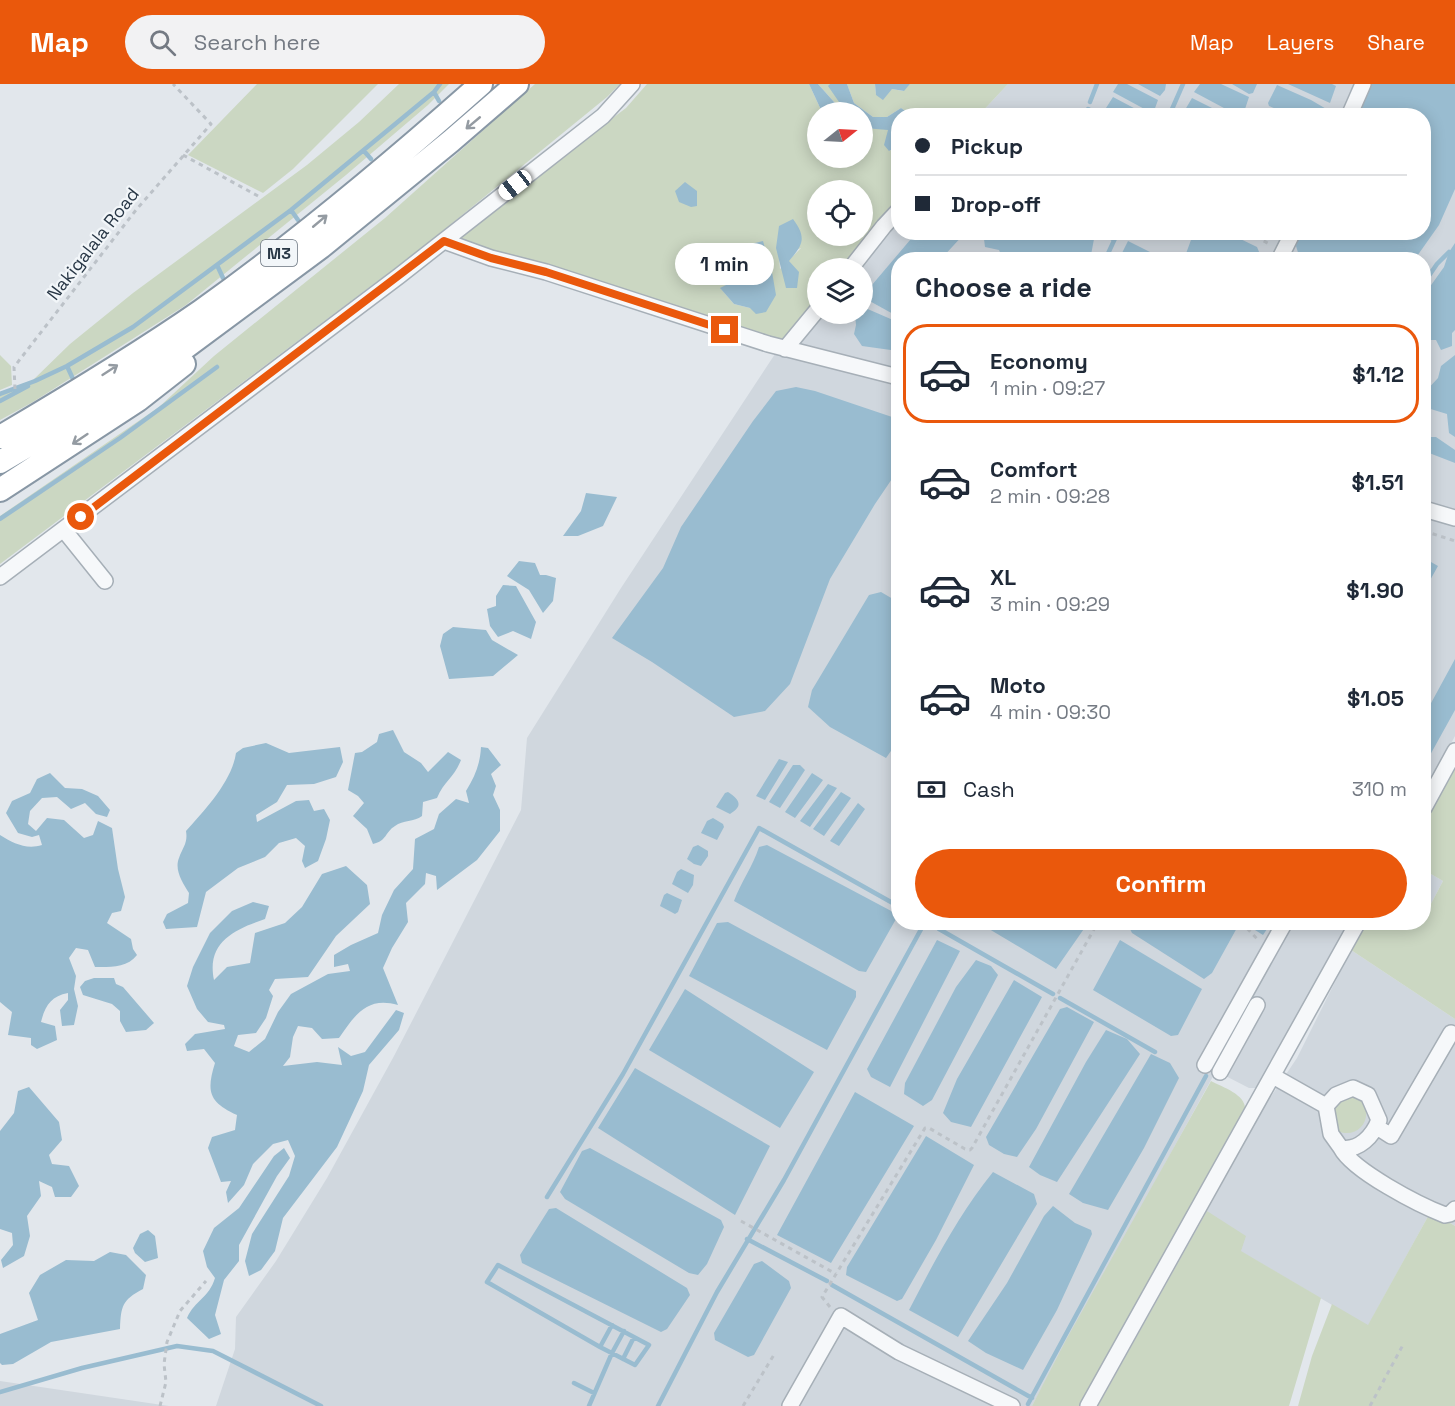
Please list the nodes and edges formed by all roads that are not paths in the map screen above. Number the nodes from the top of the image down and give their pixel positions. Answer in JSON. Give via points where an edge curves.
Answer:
{"nodes":[{"id":1,"x":481,"y":84,"type":"edge"},
{"id":2,"x":517,"y":84,"type":"edge"},
{"id":3,"x":632,"y":84,"type":"edge"},
{"id":4,"x":1363,"y":84,"type":"edge"},
{"id":5,"x":1352,"y":108,"type":"edge"},
{"id":6,"x":891,"y":219,"type":"edge"},
{"id":7,"x":444,"y":241,"type":"junction"},
{"id":8,"x":321,"y":247,"type":"junction"},
{"id":9,"x":858,"y":258,"type":"edge"},
{"id":10,"x":807,"y":322,"type":"edge"},
{"id":11,"x":785,"y":349,"type":"junction"},
{"id":12,"x":891,"y":375,"type":"edge"},
{"id":13,"x":0,"y":437,"type":"edge"},
{"id":14,"x":0,"y":462,"type":"edge"},
{"id":15,"x":0,"y":490,"type":"edge"},
{"id":16,"x":1431,"y":511,"type":"edge"},
{"id":17,"x":1455,"y":518,"type":"edge"},
{"id":18,"x":63,"y":530,"type":"junction"},
{"id":19,"x":0,"y":578,"type":"edge"},
{"id":20,"x":105,"y":581,"type":"dead end"},
{"id":21,"x":1455,"y":751,"type":"edge"},
{"id":22,"x":1431,"y":795,"type":"edge"},
{"id":23,"x":1281,"y":930,"type":"edge"},
{"id":24,"x":1353,"y":930,"type":"edge"},
{"id":25,"x":1257,"y":1005,"type":"dead end"},
{"id":26,"x":1451,"y":1033,"type":"dead end"},
{"id":27,"x":1205,"y":1065,"type":"dead end"},
{"id":28,"x":1220,"y":1072,"type":"dead end"},
{"id":29,"x":1274,"y":1076,"type":"junction"},
{"id":30,"x":1326,"y":1106,"type":"junction"},
{"id":31,"x":1377,"y":1127,"type":"junction"},
{"id":32,"x":1341,"y":1148,"type":"junction"},
{"id":33,"x":1455,"y":1209,"type":"edge"},
{"id":34,"x":790,"y":1406,"type":"edge"},
{"id":35,"x":1012,"y":1406,"type":"edge"},
{"id":36,"x":1088,"y":1406,"type":"edge"}],
"edges":[{"from":13,"to":1,"type":"highway","number":"M3","one_way":true,"via":[[106,374],[298,240]]},
{"from":2,"to":8,"type":"highway","number":"M3","one_way":true},
{"from":3,"to":7,"type":"street","via":[[603,116]]},
{"from":4,"to":5,"type":"street"},
{"from":6,"to":9,"type":"street"},
{"from":7,"to":11,"type":"street"},
{"from":7,"to":18,"type":"street"},
{"from":8,"to":14,"type":"highway","number":"M3","via":[[186,347]]},
{"from":8,"to":15,"type":"highway","one_way":true,"via":[[311,265],[138,400]]},
{"from":10,"to":11,"type":"street"},
{"from":11,"to":12,"type":"street"},
{"from":16,"to":17,"type":"street"},
{"from":18,"to":19,"type":"street"},
{"from":18,"to":20,"type":"street"},
{"from":21,"to":22,"type":"street"},
{"from":23,"to":27,"type":"street"},
{"from":24,"to":29,"type":"street"},
{"from":25,"to":28,"type":"street"},
{"from":26,"to":31,"type":"street","via":[[1391,1136]]},
{"from":29,"to":30,"type":"street"},
{"from":29,"to":36,"type":"street"},
{"from":30,"to":31,"type":"street","via":[[1336,1095],[1353,1088],[1368,1095],[1379,1120]]},
{"from":30,"to":32,"type":"street","via":[[1331,1134]]},
{"from":31,"to":32,"type":"street","via":[[1370,1138],[1348,1149]]},
{"from":32,"to":33,"type":"street","via":[[1350,1161],[1404,1195],[1445,1215]]},
{"from":34,"to":35,"type":"street","via":[[841,1316],[899,1352]]}]}
